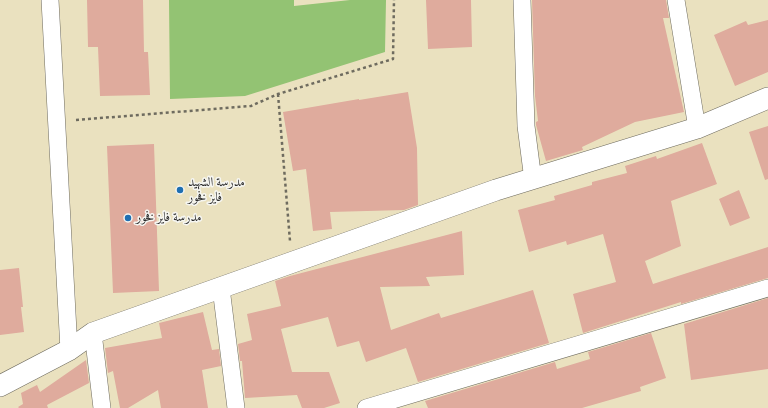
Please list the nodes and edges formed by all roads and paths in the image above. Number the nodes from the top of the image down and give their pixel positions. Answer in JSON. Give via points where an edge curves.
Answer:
{"nodes":[{"id":1,"x":50,"y":0,"type":"edge"},
{"id":2,"x":394,"y":0,"type":"edge"},
{"id":3,"x":522,"y":0,"type":"edge"},
{"id":4,"x":676,"y":0,"type":"edge"},
{"id":5,"x":278,"y":94,"type":"junction"},
{"id":6,"x":768,"y":98,"type":"edge"},
{"id":7,"x":56,"y":121,"type":"junction"},
{"id":8,"x":697,"y":128,"type":"junction"},
{"id":9,"x":533,"y":180,"type":"junction"},
{"id":10,"x":291,"y":263,"type":"junction"},
{"id":11,"x":221,"y":288,"type":"junction"},
{"id":12,"x":768,"y":288,"type":"edge"},
{"id":13,"x":93,"y":333,"type":"junction"},
{"id":14,"x":69,"y":350,"type":"junction"},
{"id":15,"x":0,"y":386,"type":"edge"},
{"id":16,"x":102,"y":408,"type":"edge"},
{"id":17,"x":236,"y":408,"type":"edge"},
{"id":18,"x":366,"y":408,"type":"edge"}],
"edges":[{"from":1,"to":7,"type":"street"},
{"from":2,"to":5,"type":"path","via":[[393,59]]},
{"from":3,"to":9,"type":"street","via":[[526,126]]},
{"from":4,"to":8,"type":"street"},
{"from":5,"to":7,"type":"path","via":[[251,106]]},
{"from":5,"to":10,"type":"path"},
{"from":6,"to":8,"type":"street"},
{"from":7,"to":14,"type":"street"},
{"from":8,"to":9,"type":"street"},
{"from":9,"to":10,"type":"street","via":[[496,190]]},
{"from":10,"to":11,"type":"street"},
{"from":11,"to":13,"type":"street"},
{"from":11,"to":17,"type":"street"},
{"from":12,"to":18,"type":"street"},
{"from":13,"to":14,"type":"street"},
{"from":13,"to":16,"type":"street"},
{"from":14,"to":15,"type":"street"}]}
